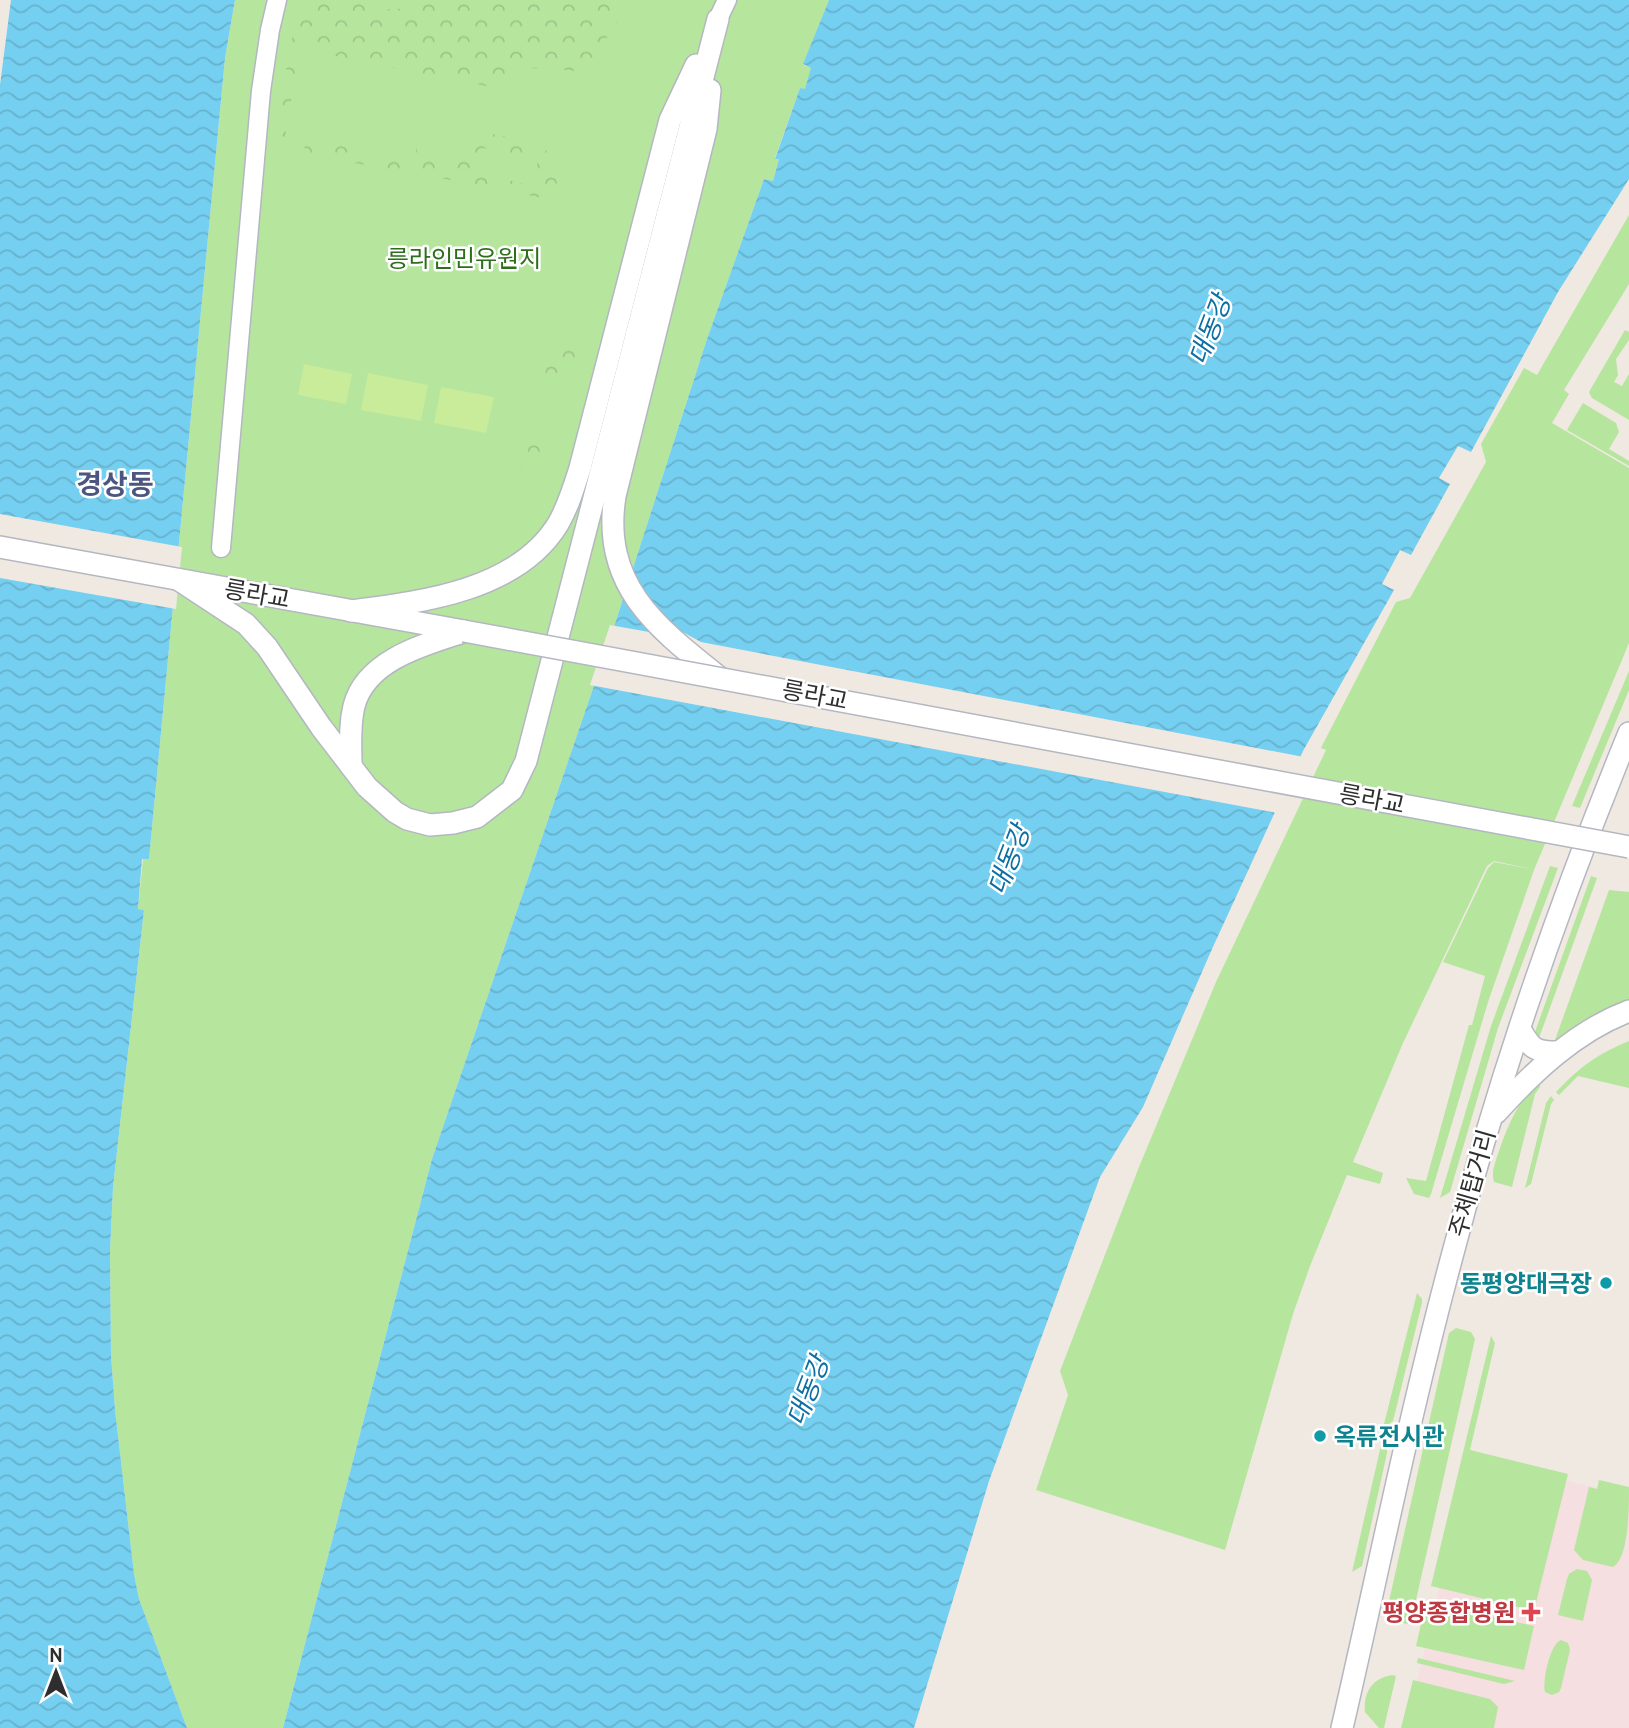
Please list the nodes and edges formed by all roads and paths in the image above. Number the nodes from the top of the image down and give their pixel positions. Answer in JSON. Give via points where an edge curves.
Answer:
{"nodes":[{"id":1,"x":277,"y":0,"type":"edge"},
{"id":2,"x":720,"y":6,"type":"edge"},
{"id":3,"x":0,"y":547,"type":"edge"},
{"id":4,"x":221,"y":548,"type":"dead end"},
{"id":5,"x":179,"y":580,"type":"junction"},
{"id":6,"x":351,"y":611,"type":"junction"},
{"id":7,"x":464,"y":631,"type":"junction"},
{"id":8,"x":719,"y":677,"type":"junction"},
{"id":9,"x":1629,"y":733,"type":"edge"},
{"id":10,"x":351,"y":766,"type":"junction"},
{"id":11,"x":1629,"y":847,"type":"edge"},
{"id":12,"x":1629,"y":1011,"type":"edge"},
{"id":13,"x":1520,"y":1029,"type":"junction"},
{"id":14,"x":1557,"y":1052,"type":"junction"},
{"id":15,"x":1490,"y":1119,"type":"junction"},
{"id":16,"x":1342,"y":1728,"type":"edge"}],
"edges":[{"from":1,"to":4,"type":"street","via":[[261,91]]},
{"from":2,"to":6,"type":"main road","via":[[670,120],[580,468],[558,524],[542,544],[506,572],[429,600]]},
{"from":2,"to":8,"type":"main road","via":[[706,129],[612,514],[614,549],[629,586],[651,618]]},
{"from":2,"to":10,"type":"main road","via":[[526,761],[512,790],[477,817],[430,825],[407,819],[377,798]]},
{"from":3,"to":5,"type":"main road","name":"릉라교"},
{"from":5,"to":6,"type":"main road","name":"릉라교"},
{"from":5,"to":10,"type":"main road","via":[[246,624]]},
{"from":6,"to":7,"type":"main road","name":"릉라교"},
{"from":7,"to":8,"type":"main road","name":"릉라교","bridge":true},
{"from":7,"to":10,"type":"main road","via":[[405,654],[368,681],[355,704]]},
{"from":8,"to":11,"type":"main road","name":"릉라교","bridge":true},
{"from":9,"to":13,"type":"main road","name":"주체탑거리","via":[[1598,807]]},
{"from":12,"to":14,"type":"main road"},
{"from":13,"to":14,"type":"main road","via":[[1529,1045],[1541,1052]]},
{"from":13,"to":15,"type":"main road","name":"주체탑거리"},
{"from":14,"to":15,"type":"main road"},
{"from":15,"to":16,"type":"main road","name":"주체탑거리","via":[[1439,1306]]}]}
